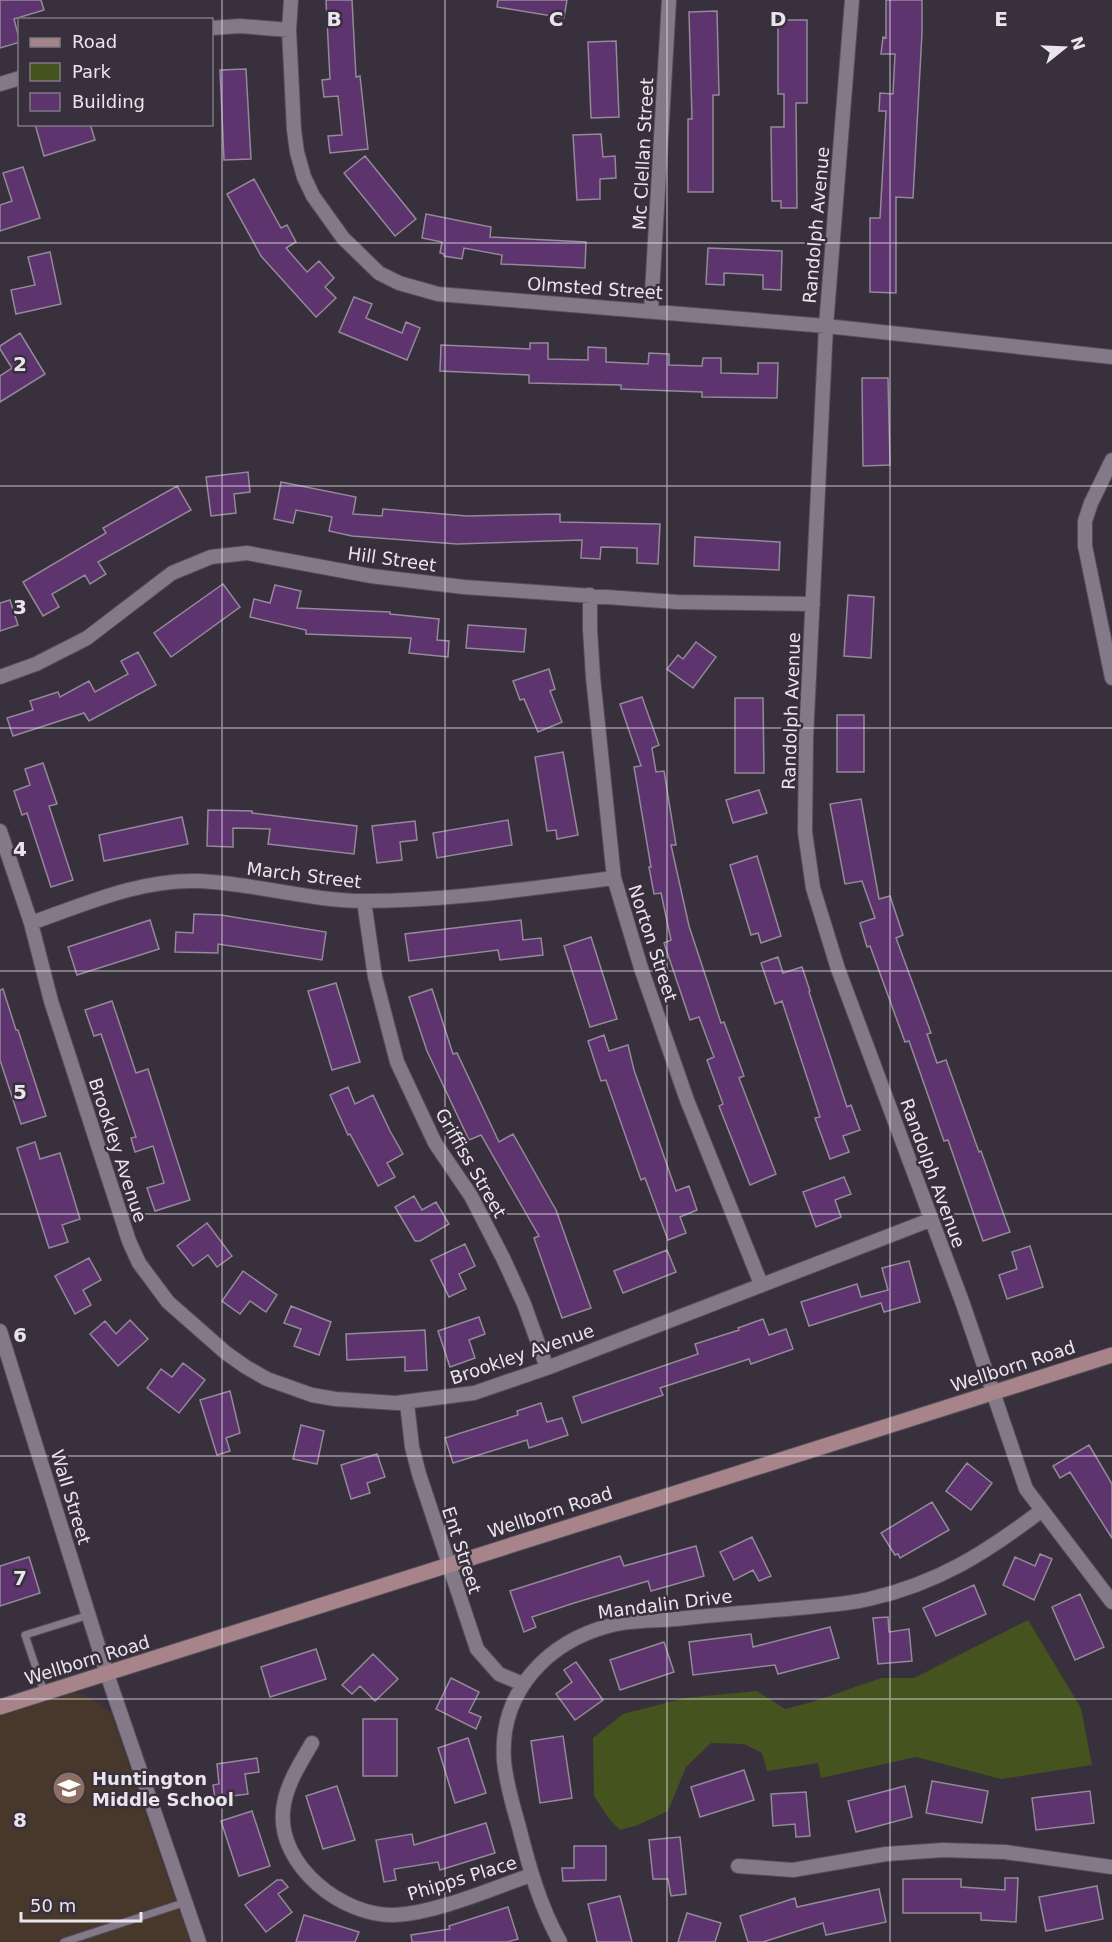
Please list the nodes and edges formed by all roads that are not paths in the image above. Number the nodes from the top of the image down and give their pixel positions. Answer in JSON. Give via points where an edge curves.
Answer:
{"nodes":[{"id":1,"x":291,"y":0,"type":"edge"},
{"id":2,"x":669,"y":0,"type":"edge"},
{"id":3,"x":852,"y":0,"type":"edge"},
{"id":4,"x":213,"y":28,"type":"edge"},
{"id":5,"x":290,"y":30,"type":"junction"},
{"id":6,"x":18,"y":79,"type":"edge"},
{"id":7,"x":0,"y":84,"type":"edge"},
{"id":8,"x":651,"y":310,"type":"junction"},
{"id":9,"x":826,"y":326,"type":"junction"},
{"id":10,"x":1112,"y":357,"type":"edge"},
{"id":11,"x":1112,"y":460,"type":"edge"},
{"id":12,"x":590,"y":595,"type":"junction"},
{"id":13,"x":813,"y":604,"type":"junction"},
{"id":14,"x":0,"y":677,"type":"edge"},
{"id":15,"x":1112,"y":678,"type":"edge"},
{"id":16,"x":0,"y":831,"type":"edge"},
{"id":17,"x":614,"y":878,"type":"junction"},
{"id":18,"x":364,"y":901,"type":"junction"},
{"id":19,"x":31,"y":923,"type":"junction"},
{"id":20,"x":930,"y":1220,"type":"junction"},
{"id":21,"x":761,"y":1284,"type":"junction"},
{"id":22,"x":0,"y":1331,"type":"edge"},
{"id":23,"x":1112,"y":1355,"type":"edge"},
{"id":24,"x":547,"y":1368,"type":"junction"},
{"id":25,"x":994,"y":1392,"type":"junction"},
{"id":26,"x":407,"y":1403,"type":"junction"},
{"id":27,"x":1041,"y":1511,"type":"junction"},
{"id":28,"x":448,"y":1565,"type":"junction"},
{"id":29,"x":1112,"y":1602,"type":"edge"},
{"id":30,"x":89,"y":1615,"type":"junction"},
{"id":31,"x":108,"y":1674,"type":"junction"},
{"id":32,"x":523,"y":1684,"type":"junction"},
{"id":33,"x":45,"y":1693,"type":"junction"},
{"id":34,"x":0,"y":1707,"type":"edge"},
{"id":35,"x":312,"y":1743,"type":"dead end"},
{"id":36,"x":738,"y":1866,"type":"dead end"},
{"id":37,"x":1112,"y":1867,"type":"edge"},
{"id":38,"x":531,"y":1875,"type":"junction"},
{"id":39,"x":186,"y":1902,"type":"junction"},
{"id":40,"x":64,"y":1942,"type":"edge"},
{"id":41,"x":199,"y":1942,"type":"edge"},
{"id":42,"x":560,"y":1942,"type":"edge"}],
"edges":[{"from":1,"to":5,"type":"street","name":"Olmsted Street"},
{"from":2,"to":8,"type":"street","name":"Mc Clellan Street"},
{"from":3,"to":9,"type":"street","name":"Randolph Avenue"},
{"from":4,"to":5,"type":"street"},
{"from":5,"to":8,"type":"street","name":"Olmsted Street","via":[[294,130],[304,177],[343,238],[379,273],[399,284],[438,294]]},
{"from":6,"to":7,"type":"street"},
{"from":8,"to":9,"type":"street","name":"Olmsted Street"},
{"from":9,"to":10,"type":"street","name":"Olmsted Street"},
{"from":9,"to":13,"type":"street","name":"Randolph Avenue"},
{"from":11,"to":15,"type":"street","via":[[1090,503],[1085,546]]},
{"from":12,"to":13,"type":"street","name":"Hill Street","via":[[677,602]]},
{"from":12,"to":14,"type":"street","name":"Hill Street","via":[[371,576],[247,553],[211,557],[172,573],[87,638]]},
{"from":12,"to":17,"type":"street","name":"Norton Street","via":[[593,677]]},
{"from":13,"to":20,"type":"street","name":"Randolph Avenue","via":[[805,832],[813,888],[838,969]]},
{"from":16,"to":19,"type":"street","name":"Brookley Avenue"},
{"from":17,"to":18,"type":"street","name":"March Street","via":[[452,896]]},
{"from":17,"to":21,"type":"street","name":"Norton Street","via":[[687,1100]]},
{"from":18,"to":19,"type":"street","name":"March Street","via":[[330,900],[196,881],[163,883],[121,891]]},
{"from":18,"to":24,"type":"street","name":"Griffiss Street","via":[[375,977],[397,1062],[435,1143],[471,1197],[504,1260]]},
{"from":19,"to":26,"type":"street","name":"Brookley Avenue","via":[[51,1001],[129,1241],[152,1283],[226,1353],[267,1379],[312,1395]]},
{"from":20,"to":21,"type":"street","name":"Brookley Avenue"},
{"from":20,"to":25,"type":"street","name":"Randolph Avenue"},
{"from":21,"to":24,"type":"street","name":"Brookley Avenue"},
{"from":22,"to":30,"type":"street","name":"Wall Street"},
{"from":23,"to":25,"type":"street","name":"Wellborn Road"},
{"from":24,"to":26,"type":"street","name":"Brookley Avenue","via":[[474,1393]]},
{"from":25,"to":27,"type":"street","name":"Randolph Avenue","via":[[1026,1489]]},
{"from":25,"to":28,"type":"street","name":"Wellborn Road"},
{"from":26,"to":28,"type":"street","name":"Ent Street","via":[[412,1447]]},
{"from":27,"to":29,"type":"street","name":"Randolph Avenue"},
{"from":27,"to":32,"type":"street","name":"Mandalin Drive","via":[[975,1558],[898,1591],[840,1604],[616,1624],[554,1650]]},
{"from":28,"to":31,"type":"street","name":"Wellborn Road"},
{"from":28,"to":32,"type":"street","name":"Ent Street","via":[[477,1649],[499,1674]]},
{"from":30,"to":31,"type":"street","name":"Wall Street"},
{"from":30,"to":33,"type":"lane","via":[[26,1635]]},
{"from":31,"to":33,"type":"street","name":"Wellborn Road"},
{"from":31,"to":39,"type":"street","name":"Wall Street"},
{"from":32,"to":38,"type":"street","name":"Mandalin Drive","via":[[508,1718],[504,1761]]},
{"from":33,"to":34,"type":"street","name":"Wellborn Road"},
{"from":35,"to":38,"type":"street","name":"Phipps Place","via":[[290,1784],[283,1811],[287,1840],[299,1865],[342,1902],[367,1913],[420,1913]]},
{"from":36,"to":37,"type":"street","via":[[793,1870],[886,1854],[944,1850],[1005,1852]]},
{"from":38,"to":42,"type":"street","name":"Mandalin Drive"},
{"from":39,"to":40,"type":"lane"},
{"from":39,"to":41,"type":"street","name":"Wall Street"}]}
